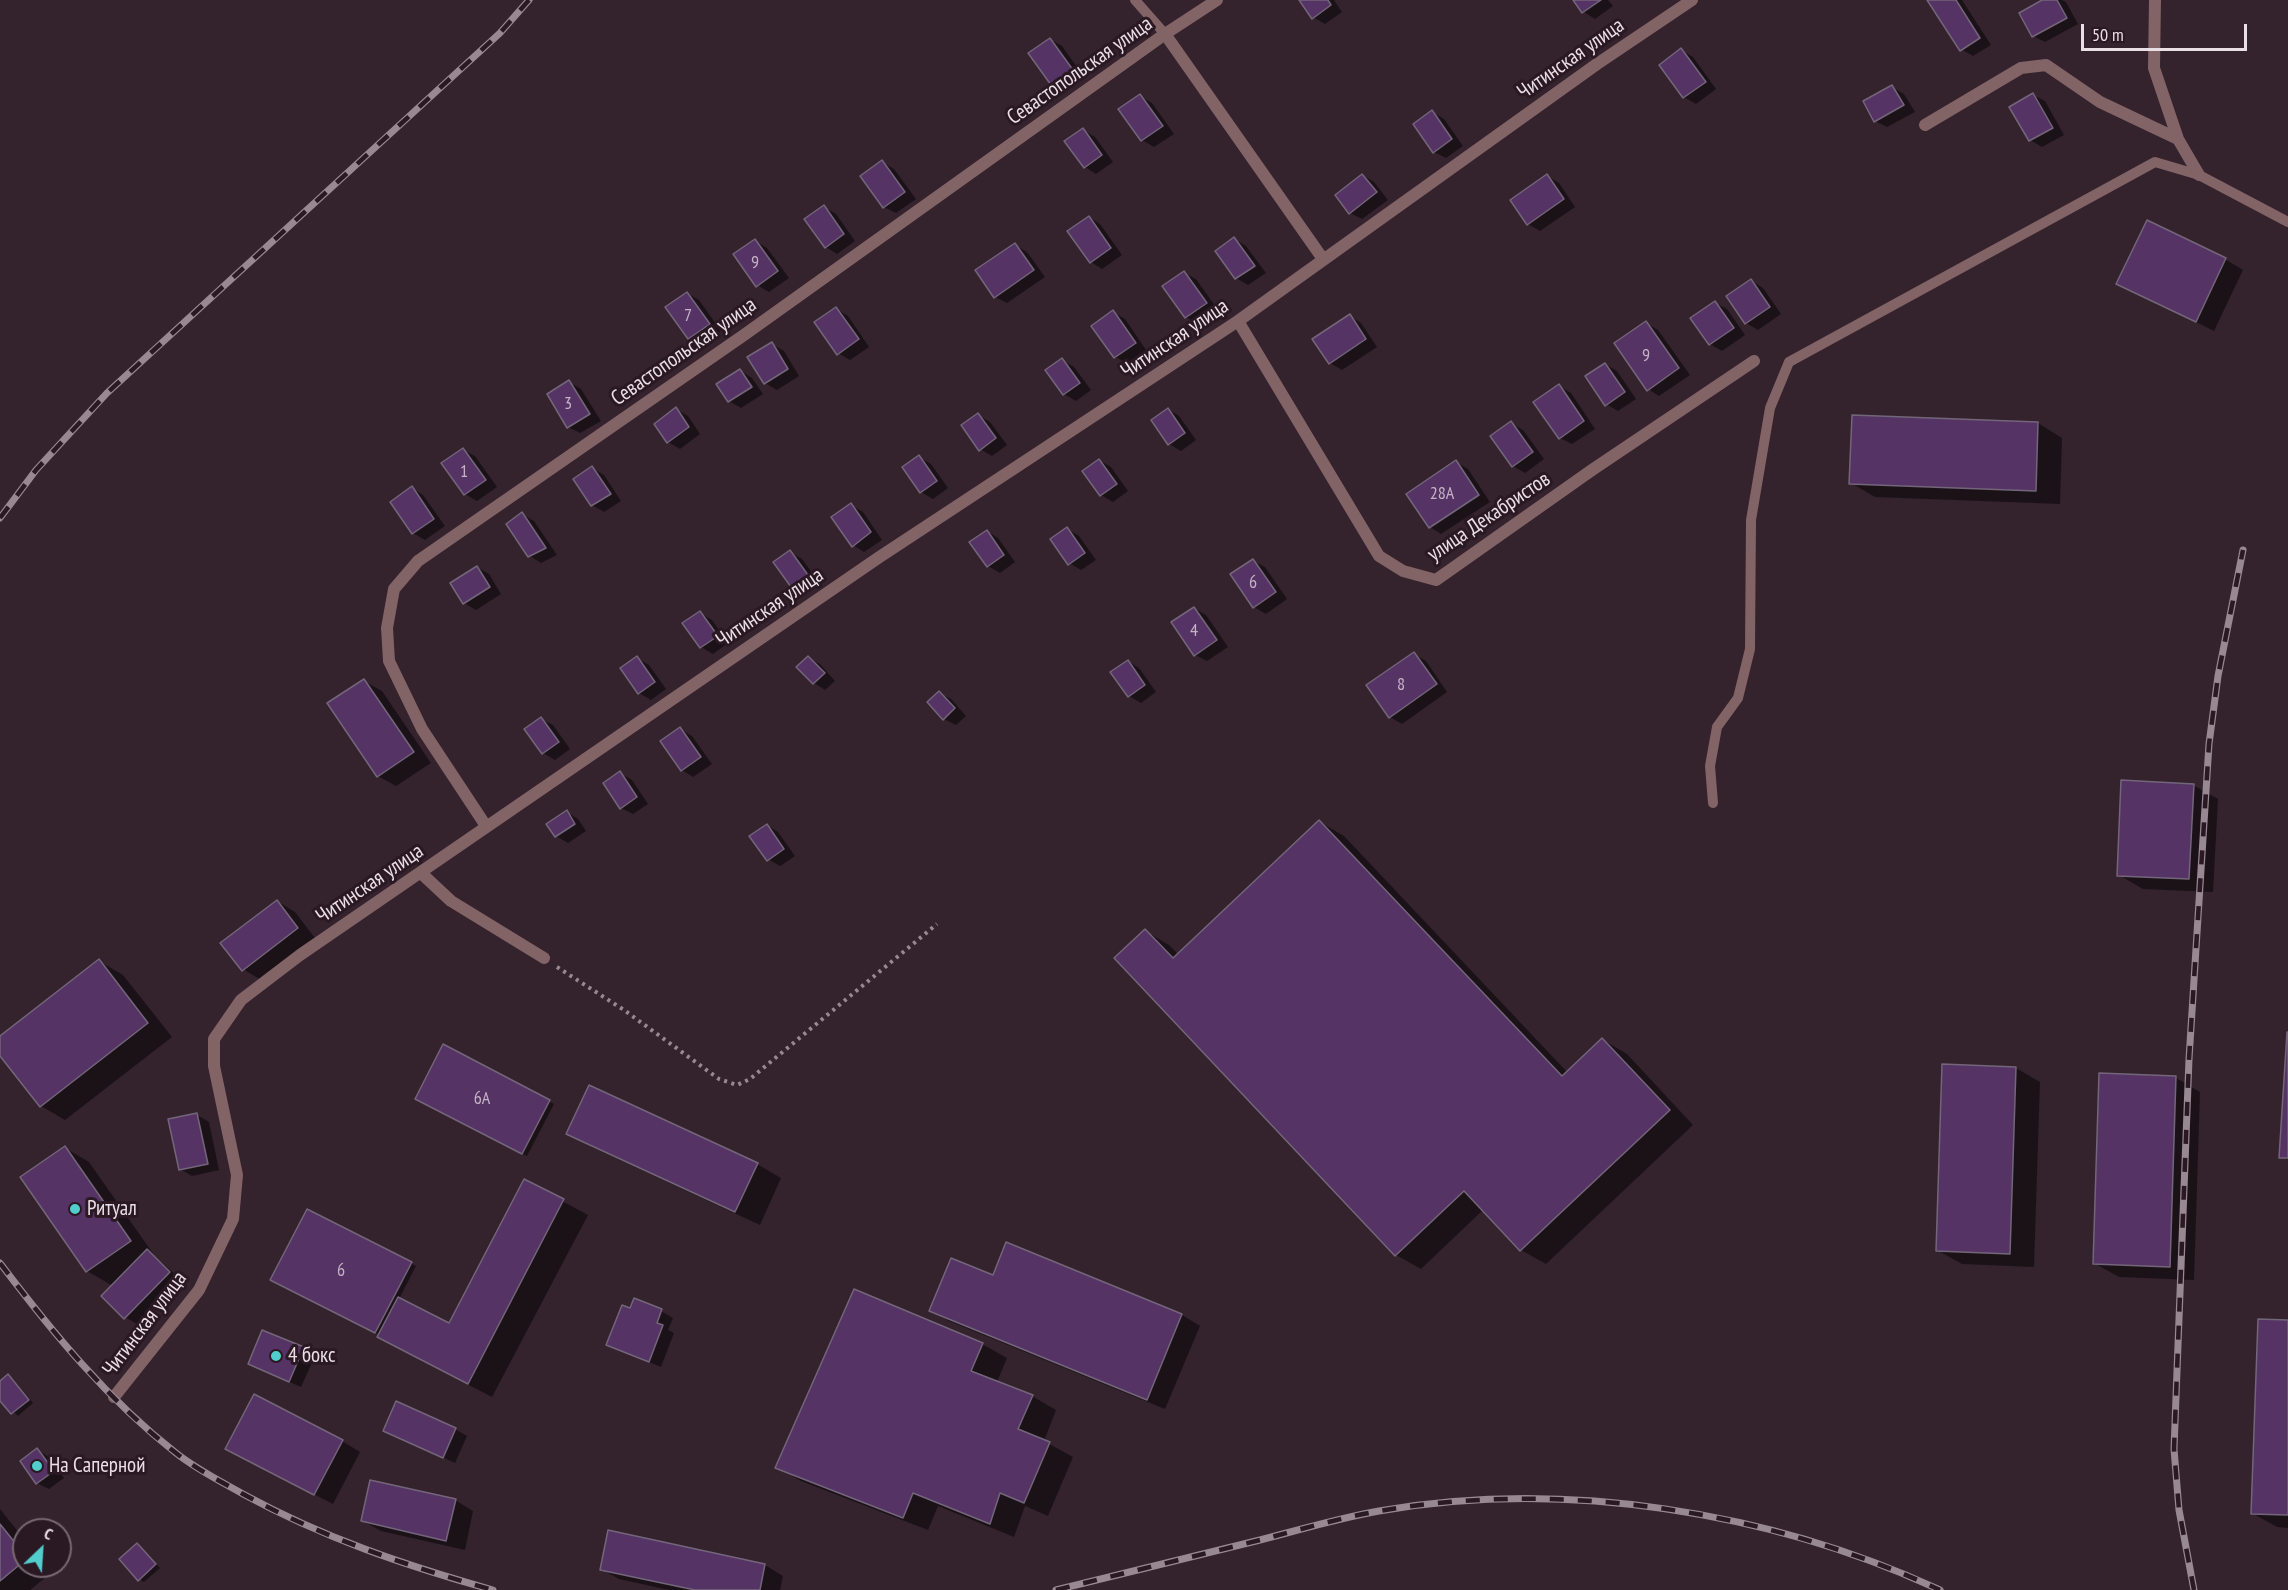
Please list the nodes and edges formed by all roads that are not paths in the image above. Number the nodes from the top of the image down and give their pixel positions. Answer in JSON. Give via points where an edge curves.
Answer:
{"nodes":[{"id":1,"x":1135,"y":0,"type":"edge"},
{"id":2,"x":1217,"y":0,"type":"edge"},
{"id":3,"x":1692,"y":0,"type":"edge"},
{"id":4,"x":2155,"y":0,"type":"edge"},
{"id":5,"x":1165,"y":34,"type":"junction"},
{"id":6,"x":1925,"y":125,"type":"dead end"},
{"id":7,"x":2178,"y":138,"type":"junction"},
{"id":8,"x":2199,"y":175,"type":"junction"},
{"id":9,"x":2288,"y":222,"type":"edge"},
{"id":10,"x":1323,"y":259,"type":"junction"},
{"id":11,"x":1238,"y":321,"type":"junction"},
{"id":12,"x":1754,"y":362,"type":"dead end"},
{"id":13,"x":1713,"y":803,"type":"dead end"},
{"id":14,"x":486,"y":826,"type":"junction"},
{"id":15,"x":421,"y":873,"type":"junction"},
{"id":16,"x":544,"y":958,"type":"road end"},
{"id":17,"x":114,"y":1397,"type":"dead end"}],
"edges":[{"from":1,"to":5,"type":"lane"},
{"from":2,"to":5,"type":"street","name":"Севастопольская улица"},
{"from":3,"to":10,"type":"street","name":"Читинская улица"},
{"from":4,"to":7,"type":"street","via":[[2154,68]]},
{"from":5,"to":10,"type":"street"},
{"from":5,"to":14,"type":"street","name":"Севастопольская улица","via":[[744,335],[418,561],[394,589],[387,628],[389,661],[422,729]]},
{"from":6,"to":7,"type":"street","via":[[2021,68],[2046,65],[2100,102]]},
{"from":7,"to":8,"type":"street"},
{"from":8,"to":9,"type":"lane"},
{"from":8,"to":13,"type":"lane","via":[[2155,162],[1789,362],[1770,408],[1751,520],[1750,650],[1738,698],[1717,727],[1710,766]]},
{"from":10,"to":11,"type":"street","name":"Читинская улица"},
{"from":11,"to":12,"type":"street","name":"улица Декабристов","via":[[1379,556],[1403,572],[1436,580]]},
{"from":11,"to":14,"type":"street","name":"Читинская улица","via":[[878,558]]},
{"from":14,"to":15,"type":"street","name":"Читинская улица"},
{"from":15,"to":16,"type":"street","via":[[451,901]]},
{"from":15,"to":17,"type":"street","name":"Читинская улица","via":[[241,1000],[214,1039],[214,1066],[237,1175],[233,1220],[199,1290]]}]}
